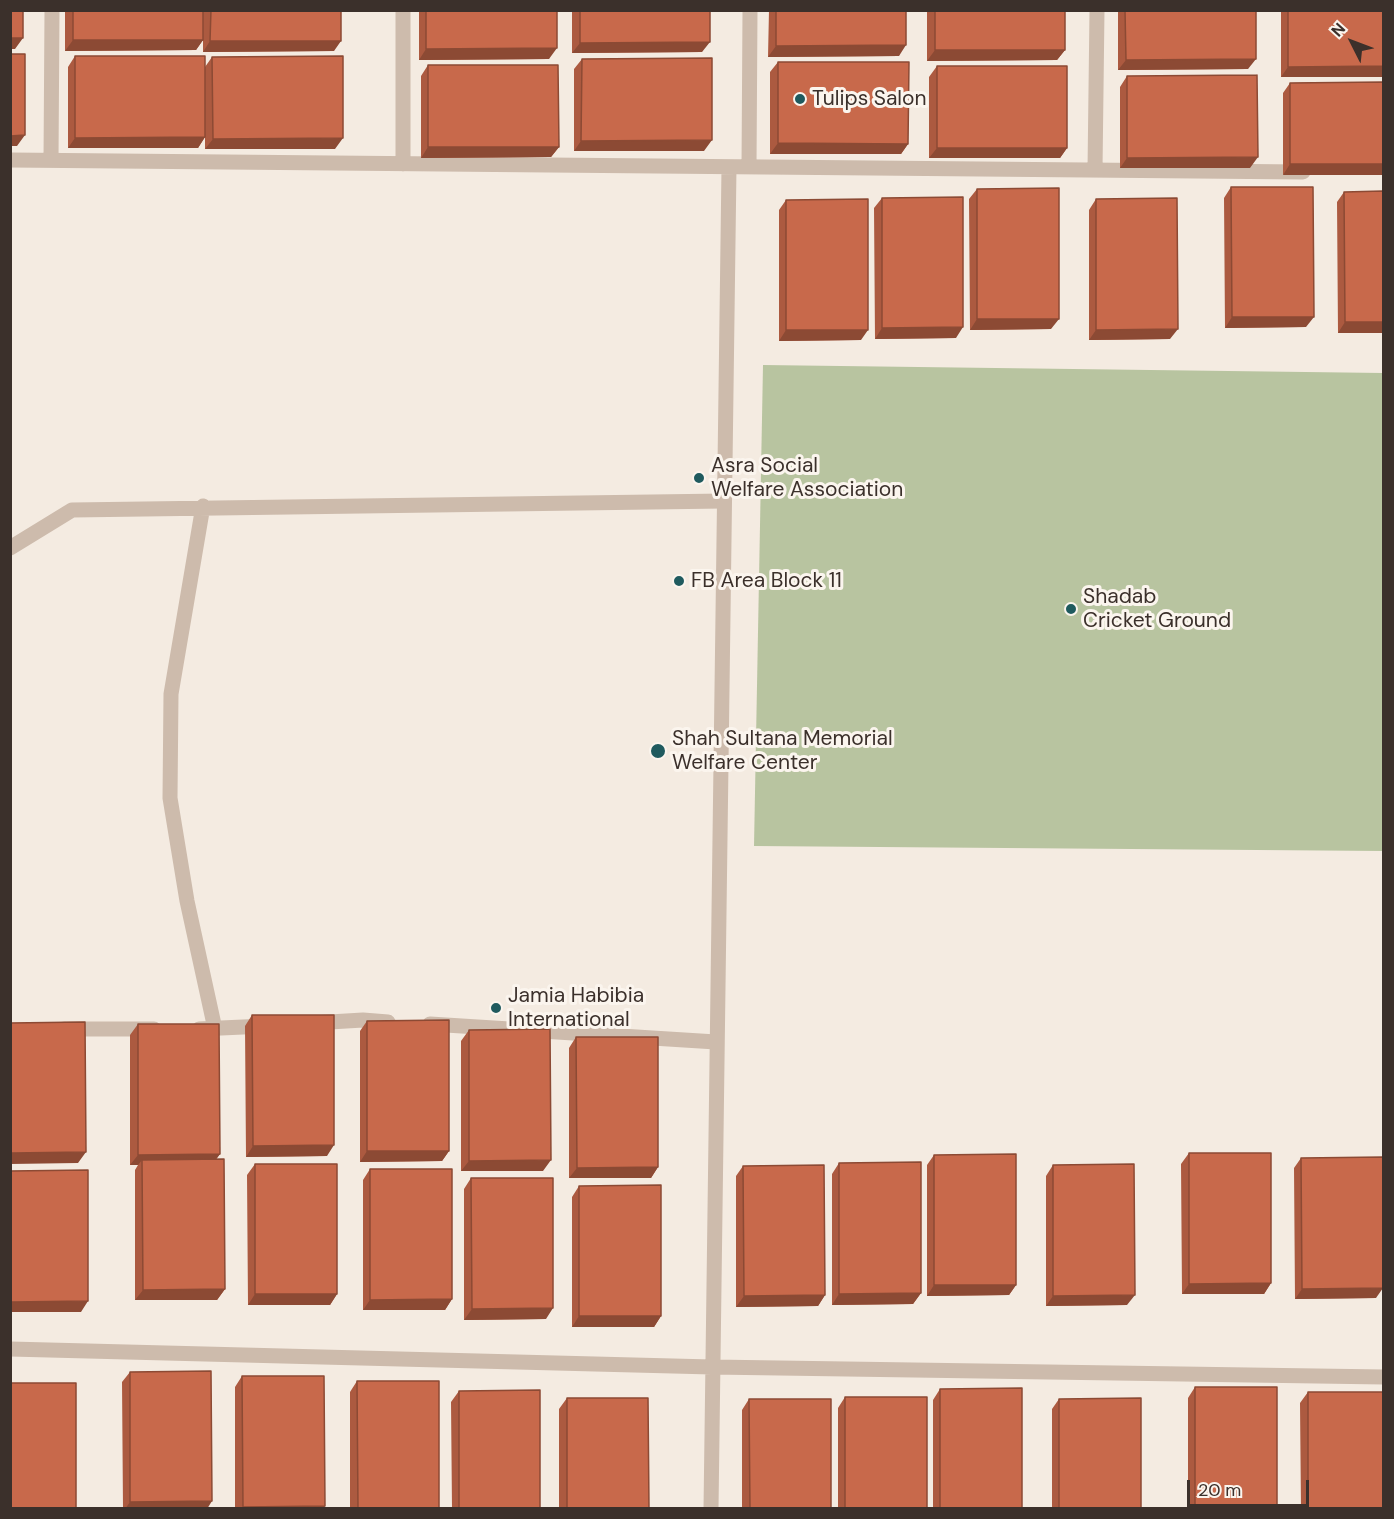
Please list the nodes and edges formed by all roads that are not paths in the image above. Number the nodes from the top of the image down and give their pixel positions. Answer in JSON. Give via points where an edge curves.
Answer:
{"nodes":[{"id":1,"x":52,"y":10,"type":"edge"},
{"id":2,"x":404,"y":10,"type":"edge"},
{"id":3,"x":750,"y":10,"type":"edge"},
{"id":4,"x":1097,"y":10,"type":"edge"},
{"id":5,"x":10,"y":160,"type":"edge"},
{"id":6,"x":51,"y":160,"type":"junction"},
{"id":7,"x":403,"y":164,"type":"junction"},
{"id":8,"x":729,"y":166,"type":"junction"},
{"id":9,"x":749,"y":167,"type":"junction"},
{"id":10,"x":1095,"y":170,"type":"junction"},
{"id":11,"x":1314,"y":172,"type":"edge"},
{"id":12,"x":724,"y":501,"type":"junction"},
{"id":13,"x":203,"y":507,"type":"junction"},
{"id":14,"x":10,"y":549,"type":"edge"},
{"id":15,"x":45,"y":1029,"type":"edge"},
{"id":16,"x":215,"y":1029,"type":"junction"},
{"id":17,"x":716,"y":1042,"type":"junction"},
{"id":18,"x":10,"y":1349,"type":"edge"},
{"id":19,"x":712,"y":1367,"type":"junction"},
{"id":20,"x":1383,"y":1377,"type":"edge"},
{"id":21,"x":711,"y":1509,"type":"edge"}],
"edges":[{"from":1,"to":6,"type":"street"},
{"from":2,"to":7,"type":"street"},
{"from":3,"to":9,"type":"street"},
{"from":4,"to":10,"type":"street"},
{"from":5,"to":6,"type":"street"},
{"from":6,"to":7,"type":"street"},
{"from":7,"to":8,"type":"street"},
{"from":8,"to":9,"type":"street"},
{"from":8,"to":12,"type":"street"},
{"from":9,"to":10,"type":"street"},
{"from":10,"to":11,"type":"street"},
{"from":12,"to":13,"type":"street"},
{"from":12,"to":17,"type":"street"},
{"from":13,"to":14,"type":"street","via":[[72,510]]},
{"from":13,"to":16,"type":"street","via":[[171,694],[170,798],[187,901]]},
{"from":15,"to":16,"type":"street"},
{"from":16,"to":17,"type":"street","via":[[363,1020]]},
{"from":17,"to":19,"type":"street"},
{"from":18,"to":19,"type":"street"},
{"from":19,"to":20,"type":"street"},
{"from":19,"to":21,"type":"street"}]}
